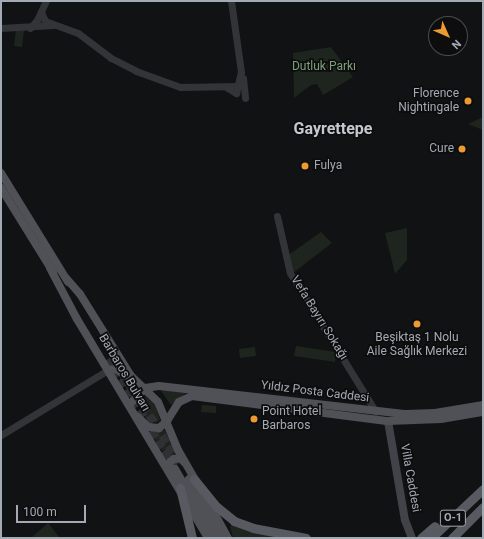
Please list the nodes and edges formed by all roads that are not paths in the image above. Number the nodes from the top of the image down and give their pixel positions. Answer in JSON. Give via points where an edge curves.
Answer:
{"nodes":[{"id":1,"x":46,"y":1,"type":"edge"},
{"id":2,"x":232,"y":1,"type":"edge"},
{"id":3,"x":41,"y":12,"type":"junction"},
{"id":4,"x":53,"y":25,"type":"junction"},
{"id":5,"x":1,"y":28,"type":"edge"},
{"id":6,"x":30,"y":28,"type":"junction"},
{"id":7,"x":241,"y":72,"type":"junction"},
{"id":8,"x":239,"y":86,"type":"junction"},
{"id":9,"x":224,"y":87,"type":"junction"},
{"id":10,"x":245,"y":98,"type":"dead end"},
{"id":11,"x":1,"y":173,"type":"edge"},
{"id":12,"x":2,"y":190,"type":"edge"},
{"id":13,"x":27,"y":214,"type":"junction"},
{"id":14,"x":277,"y":216,"type":"dead end"},
{"id":15,"x":50,"y":268,"type":"junction"},
{"id":16,"x":66,"y":278,"type":"junction"},
{"id":17,"x":108,"y":370,"type":"junction"},
{"id":18,"x":135,"y":381,"type":"junction"},
{"id":19,"x":145,"y":388,"type":"junction"},
{"id":20,"x":364,"y":394,"type":"junction"},
{"id":21,"x":240,"y":398,"type":"junction"},
{"id":22,"x":130,"y":404,"type":"junction"},
{"id":23,"x":483,"y":405,"type":"edge"},
{"id":24,"x":359,"y":411,"type":"junction"},
{"id":25,"x":376,"y":412,"type":"junction"},
{"id":26,"x":483,"y":412,"type":"edge"},
{"id":27,"x":406,"y":414,"type":"junction"},
{"id":28,"x":138,"y":417,"type":"junction"},
{"id":29,"x":167,"y":421,"type":"junction"},
{"id":30,"x":388,"y":421,"type":"junction"},
{"id":31,"x":1,"y":435,"type":"edge"},
{"id":32,"x":177,"y":467,"type":"junction"},
{"id":33,"x":194,"y":479,"type":"junction"},
{"id":34,"x":180,"y":488,"type":"junction"},
{"id":35,"x":483,"y":488,"type":"edge"},
{"id":36,"x":475,"y":497,"type":"junction"},
{"id":37,"x":483,"y":507,"type":"edge"},
{"id":38,"x":192,"y":538,"type":"edge"},
{"id":39,"x":208,"y":538,"type":"edge"},
{"id":40,"x":215,"y":538,"type":"edge"},
{"id":41,"x":222,"y":538,"type":"edge"},
{"id":42,"x":228,"y":538,"type":"edge"},
{"id":43,"x":306,"y":538,"type":"edge"},
{"id":44,"x":412,"y":538,"type":"edge"},
{"id":45,"x":421,"y":538,"type":"edge"},
{"id":46,"x":431,"y":538,"type":"edge"},
{"id":47,"x":452,"y":538,"type":"edge"}],
"edges":[{"from":1,"to":3,"type":"street"},
{"from":2,"to":7,"type":"street"},
{"from":3,"to":4,"type":"street","via":[[45,21]]},
{"from":3,"to":6,"type":"street"},
{"from":4,"to":6,"type":"street"},
{"from":4,"to":9,"type":"street","via":[[78,33],[111,58],[136,71],[180,87]]},
{"from":5,"to":6,"type":"street"},
{"from":7,"to":8,"type":"street"},
{"from":7,"to":10,"type":"street"},
{"from":8,"to":9,"type":"street"},
{"from":8,"to":9,"type":"street","via":[[236,93]]},
{"from":11,"to":13,"type":"main road","name":"Barbaros Bulvarı"},
{"from":12,"to":13,"type":"main road","via":[[22,213]]},
{"from":12,"to":15,"type":"main road","name":"Barbaros Bulvarı"},
{"from":13,"to":16,"type":"main road","name":"Barbaros Bulvarı"},
{"from":14,"to":20,"type":"street","name":"Vefa Bayırı Sokağı","via":[[290,273]]},
{"from":15,"to":16,"type":"main road","name":"Barbaros Bulvarı","via":[[110,357]]},
{"from":15,"to":17,"type":"main road","name":"Barbaros Bulvarı"},
{"from":16,"to":18,"type":"main road","name":"Barbaros Bulvarı","via":[[80,294]]},
{"from":17,"to":18,"type":"main road","via":[[121,371]]},
{"from":17,"to":22,"type":"main road","name":"Barbaros Bulvarı"},
{"from":17,"to":31,"type":"street"},
{"from":18,"to":19,"type":"main road","name":"Barbaros Bulvarı"},
{"from":19,"to":21,"type":"main road","name":"Yıldız Posta Caddesi","via":[[170,387]]},
{"from":19,"to":22,"type":"main road"},
{"from":19,"to":29,"type":"main road","name":"Barbaros Bulvarı","via":[[158,402]]},
{"from":20,"to":24,"type":"street","via":[[364,405]]},
{"from":20,"to":25,"type":"street","name":"Vefa Bayırı Sokağı"},
{"from":21,"to":24,"type":"main road","name":"Yıldız Posta Caddesi"},
{"from":21,"to":29,"type":"main road","name":"Yıldız Posta Caddesi","via":[[185,398],[174,408]]},
{"from":21,"to":30,"type":"main road","name":"Yıldız Posta Caddesi"},
{"from":22,"to":28,"type":"main road","name":"Barbaros Bulvarı"},
{"from":23,"to":27,"type":"main road","name":"Yıldız Posta Caddesi","via":[[435,413]]},
{"from":24,"to":25,"type":"main road","name":"Yıldız Posta Caddesi"},
{"from":25,"to":27,"type":"main road","name":"Yıldız Posta Caddesi"},
{"from":25,"to":30,"type":"main road"},
{"from":26,"to":30,"type":"main road","name":"Yıldız Posta Caddesi","via":[[441,419]]},
{"from":27,"to":30,"type":"main road","via":[[394,416]]},
{"from":28,"to":29,"type":"main road","via":[[151,428],[159,428]]},
{"from":28,"to":32,"type":"main road","name":"Barbaros Bulvarı"},
{"from":29,"to":32,"type":"main road","name":"Barbaros Bulvarı","via":[[175,444]]},
{"from":30,"to":44,"type":"main road","name":"Villa Caddesi","via":[[405,520]]},
{"from":32,"to":33,"type":"main road","name":"Barbaros Bulvarı"},
{"from":32,"to":34,"type":"main road","name":"Barbaros Bulvarı"},
{"from":32,"to":40,"type":"main road","name":"Barbaros Bulvarı"},
{"from":32,"to":41,"type":"main road","name":"Barbaros Bulvarı"},
{"from":33,"to":42,"type":"main road","name":"Barbaros Bulvarı"},
{"from":33,"to":43,"type":"highway","via":[[217,507],[234,521],[253,528]]},
{"from":34,"to":38,"type":"highway"},
{"from":34,"to":39,"type":"main road","name":"Barbaros Bulvarı"},
{"from":35,"to":36,"type":"highway","number":"O-1"},
{"from":36,"to":45,"type":"highway","via":[[457,507]]},
{"from":36,"to":46,"type":"highway","number":"O-1"},
{"from":37,"to":47,"type":"highway","number":"O-1"}]}
